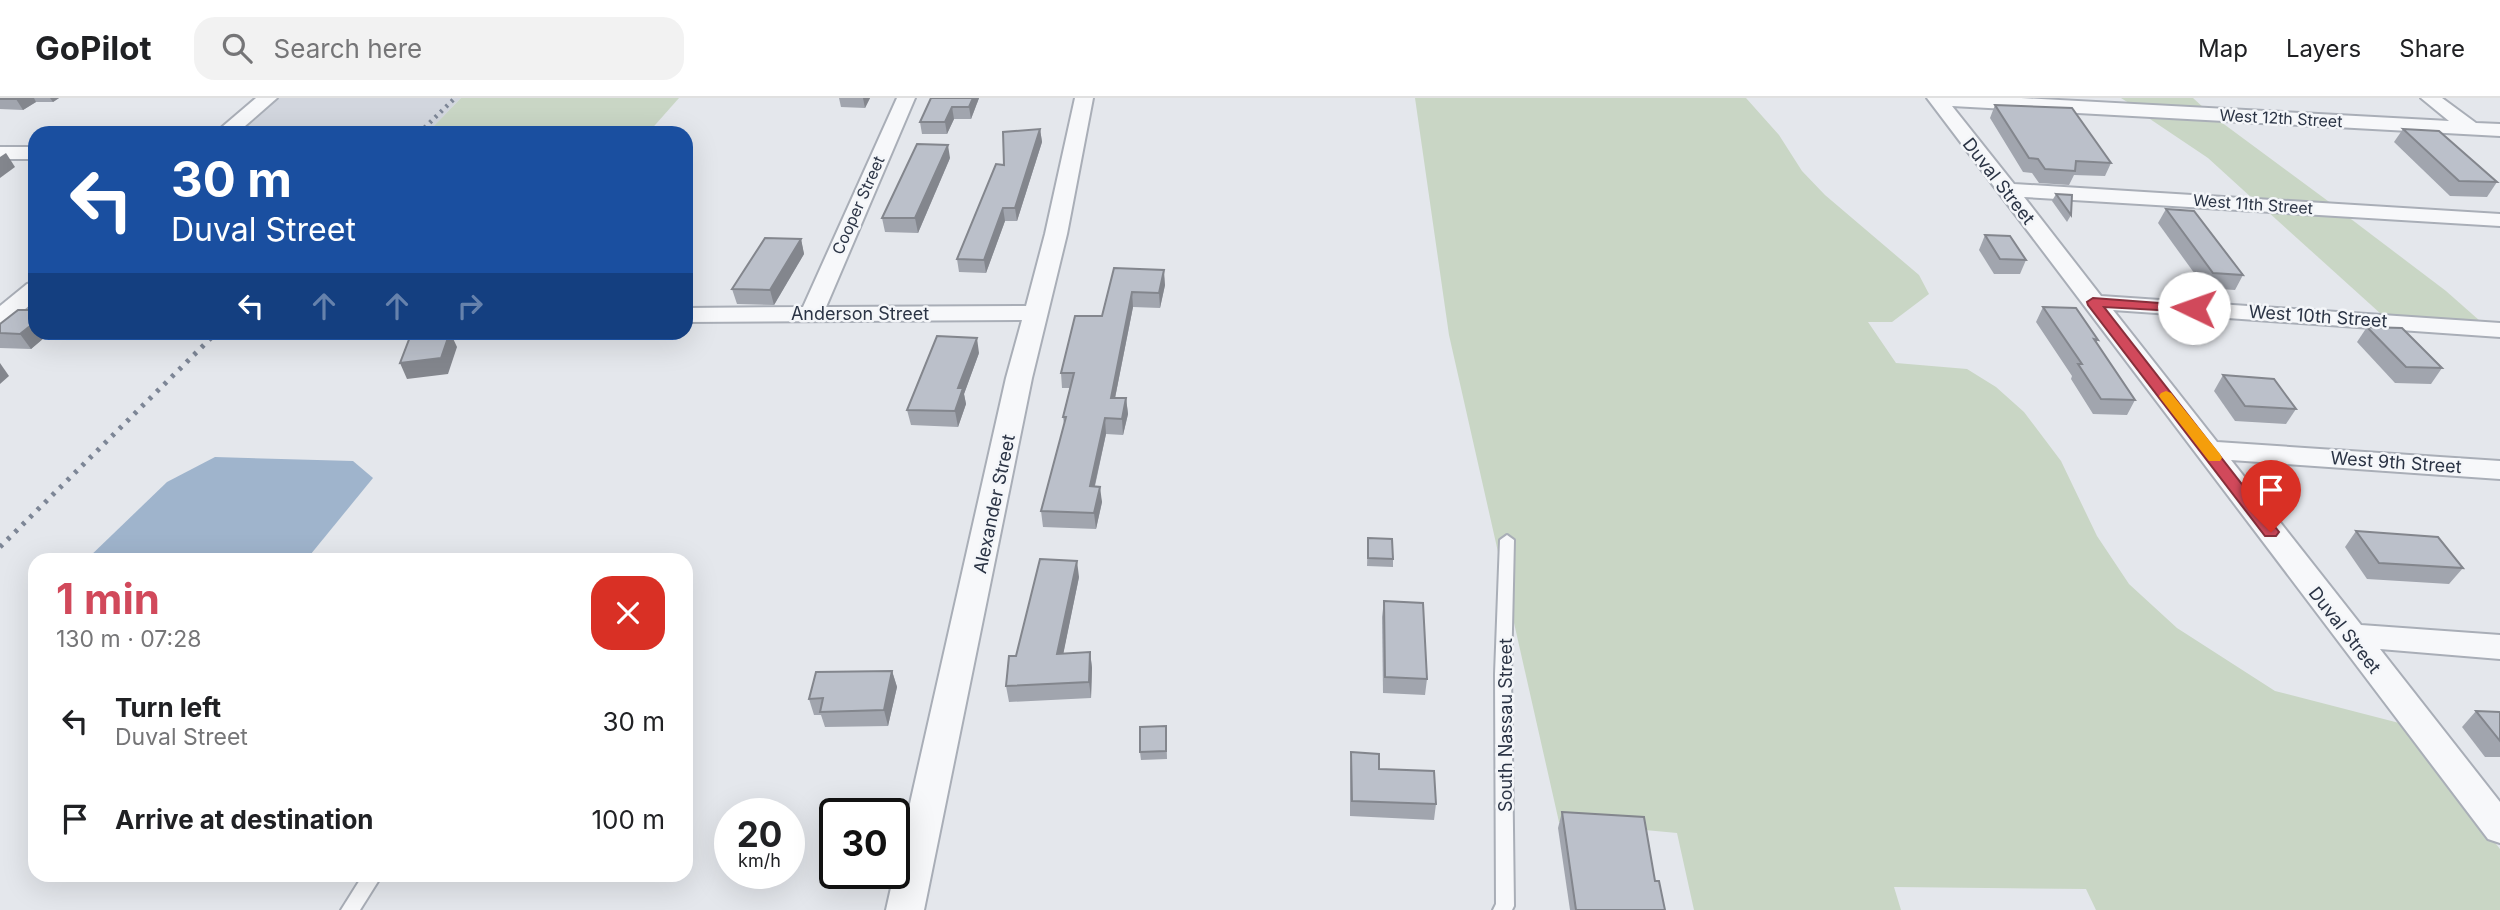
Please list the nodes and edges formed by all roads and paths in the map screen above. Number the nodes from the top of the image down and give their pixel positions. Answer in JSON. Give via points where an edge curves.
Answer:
{"nodes":[{"id":1,"x":268,"y":98,"type":"edge"},
{"id":2,"x":906,"y":98,"type":"edge"},
{"id":3,"x":1084,"y":98,"type":"edge"},
{"id":4,"x":1936,"y":98,"type":"edge"},
{"id":5,"x":2430,"y":98,"type":"edge"},
{"id":6,"x":234,"y":126,"type":"edge"},
{"id":7,"x":2472,"y":128,"type":"junction"},
{"id":8,"x":2500,"y":130,"type":"edge"},
{"id":9,"x":2500,"y":149,"type":"edge"},
{"id":10,"x":0,"y":153,"type":"edge"},
{"id":11,"x":28,"y":153,"type":"edge"},
{"id":12,"x":2006,"y":190,"type":"junction"},
{"id":13,"x":2500,"y":220,"type":"edge"},
{"id":14,"x":28,"y":294,"type":"edge"},
{"id":15,"x":2093,"y":302,"type":"junction"},
{"id":16,"x":3,"y":313,"type":"edge"},
{"id":17,"x":812,"y":313,"type":"junction"},
{"id":18,"x":1034,"y":313,"type":"junction"},
{"id":19,"x":693,"y":315,"type":"edge"},
{"id":20,"x":2500,"y":330,"type":"edge"},
{"id":21,"x":2208,"y":450,"type":"junction"},
{"id":22,"x":2500,"y":470,"type":"edge"},
{"id":23,"x":1507,"y":540,"type":"dead end"},
{"id":24,"x":2348,"y":635,"type":"junction"},
{"id":25,"x":2500,"y":647,"type":"edge"},
{"id":26,"x":2500,"y":828,"type":"edge"},
{"id":27,"x":368,"y":882,"type":"edge"},
{"id":28,"x":350,"y":910,"type":"edge"},
{"id":29,"x":905,"y":910,"type":"edge"},
{"id":30,"x":1502,"y":910,"type":"edge"}],
"edges":[{"from":1,"to":6,"type":"street"},
{"from":2,"to":17,"type":"street","name":"Cooper Street"},
{"from":3,"to":18,"type":"street","name":"Alexander Street","via":[[1056,234]]},
{"from":4,"to":7,"type":"street","name":"West 12th Street"},
{"from":4,"to":12,"type":"street","name":"Duval Street"},
{"from":5,"to":7,"type":"street"},
{"from":7,"to":8,"type":"street","name":"West 12th Street"},
{"from":7,"to":9,"type":"street"},
{"from":10,"to":11,"type":"street"},
{"from":12,"to":13,"type":"street","name":"West 11th Street"},
{"from":12,"to":15,"type":"street","name":"Duval Street"},
{"from":14,"to":16,"type":"street"},
{"from":15,"to":20,"type":"street","name":"West 10th Street"},
{"from":15,"to":21,"type":"street","name":"Duval Street"},
{"from":17,"to":18,"type":"street","name":"Anderson Street"},
{"from":17,"to":19,"type":"street","name":"Anderson Street"},
{"from":18,"to":29,"type":"street","name":"Alexander Street"},
{"from":21,"to":22,"type":"street","name":"West 9th Street"},
{"from":21,"to":24,"type":"street","name":"Duval Street"},
{"from":23,"to":30,"type":"lane","name":"South Nassau Street"},
{"from":24,"to":25,"type":"street"},
{"from":24,"to":26,"type":"street","name":"Duval Street"},
{"from":27,"to":28,"type":"lane"}]}
